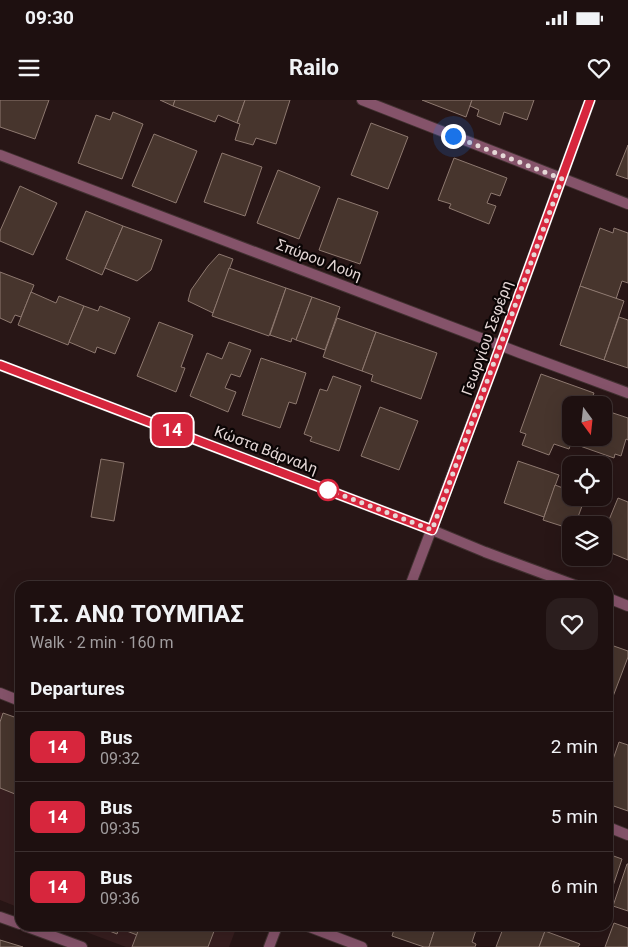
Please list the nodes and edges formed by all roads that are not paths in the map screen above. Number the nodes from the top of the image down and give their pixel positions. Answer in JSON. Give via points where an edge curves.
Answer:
{"nodes":[{"id":1,"x":362,"y":100,"type":"edge"},
{"id":2,"x":590,"y":100,"type":"edge"},
{"id":3,"x":0,"y":155,"type":"edge"},
{"id":4,"x":562,"y":179,"type":"junction"},
{"id":5,"x":628,"y":204,"type":"edge"},
{"id":6,"x":501,"y":346,"type":"junction"},
{"id":7,"x":0,"y":365,"type":"edge"},
{"id":8,"x":628,"y":393,"type":"edge"},
{"id":9,"x":432,"y":530,"type":"junction"},
{"id":10,"x":412,"y":581,"type":"edge"},
{"id":11,"x":564,"y":581,"type":"edge"},
{"id":12,"x":613,"y":600,"type":"edge"},
{"id":13,"x":628,"y":606,"type":"edge"},
{"id":14,"x":0,"y":693,"type":"edge"},
{"id":15,"x":15,"y":699,"type":"edge"},
{"id":16,"x":613,"y":830,"type":"edge"},
{"id":17,"x":628,"y":835,"type":"edge"},
{"id":18,"x":0,"y":917,"type":"edge"},
{"id":19,"x":15,"y":922,"type":"edge"},
{"id":20,"x":39,"y":931,"type":"edge"},
{"id":21,"x":275,"y":931,"type":"edge"},
{"id":22,"x":320,"y":931,"type":"edge"},
{"id":23,"x":82,"y":947,"type":"edge"},
{"id":24,"x":268,"y":947,"type":"edge"},
{"id":25,"x":362,"y":947,"type":"edge"}],
"edges":[{"from":1,"to":4,"type":"street"},
{"from":2,"to":4,"type":"street","name":"Γεωργίου Σεφέρη"},
{"from":3,"to":6,"type":"street","name":"Σπύρου Λούη"},
{"from":4,"to":5,"type":"street"},
{"from":4,"to":6,"type":"street","name":"Γεωργίου Σεφέρη"},
{"from":6,"to":8,"type":"street","name":"Σπύρου Λούη"},
{"from":6,"to":9,"type":"street","name":"Γεωργίου Σεφέρη"},
{"from":7,"to":9,"type":"street","name":"Κώστα Βάρναλη"},
{"from":9,"to":10,"type":"street","name":"Γεωργίου Σεφέρη"},
{"from":9,"to":11,"type":"street","name":"Κώστα Βάρναλη"},
{"from":12,"to":13,"type":"street"},
{"from":14,"to":15,"type":"street"},
{"from":16,"to":17,"type":"street"},
{"from":18,"to":19,"type":"street"},
{"from":20,"to":23,"type":"street"},
{"from":21,"to":24,"type":"street"},
{"from":22,"to":25,"type":"street"}]}
